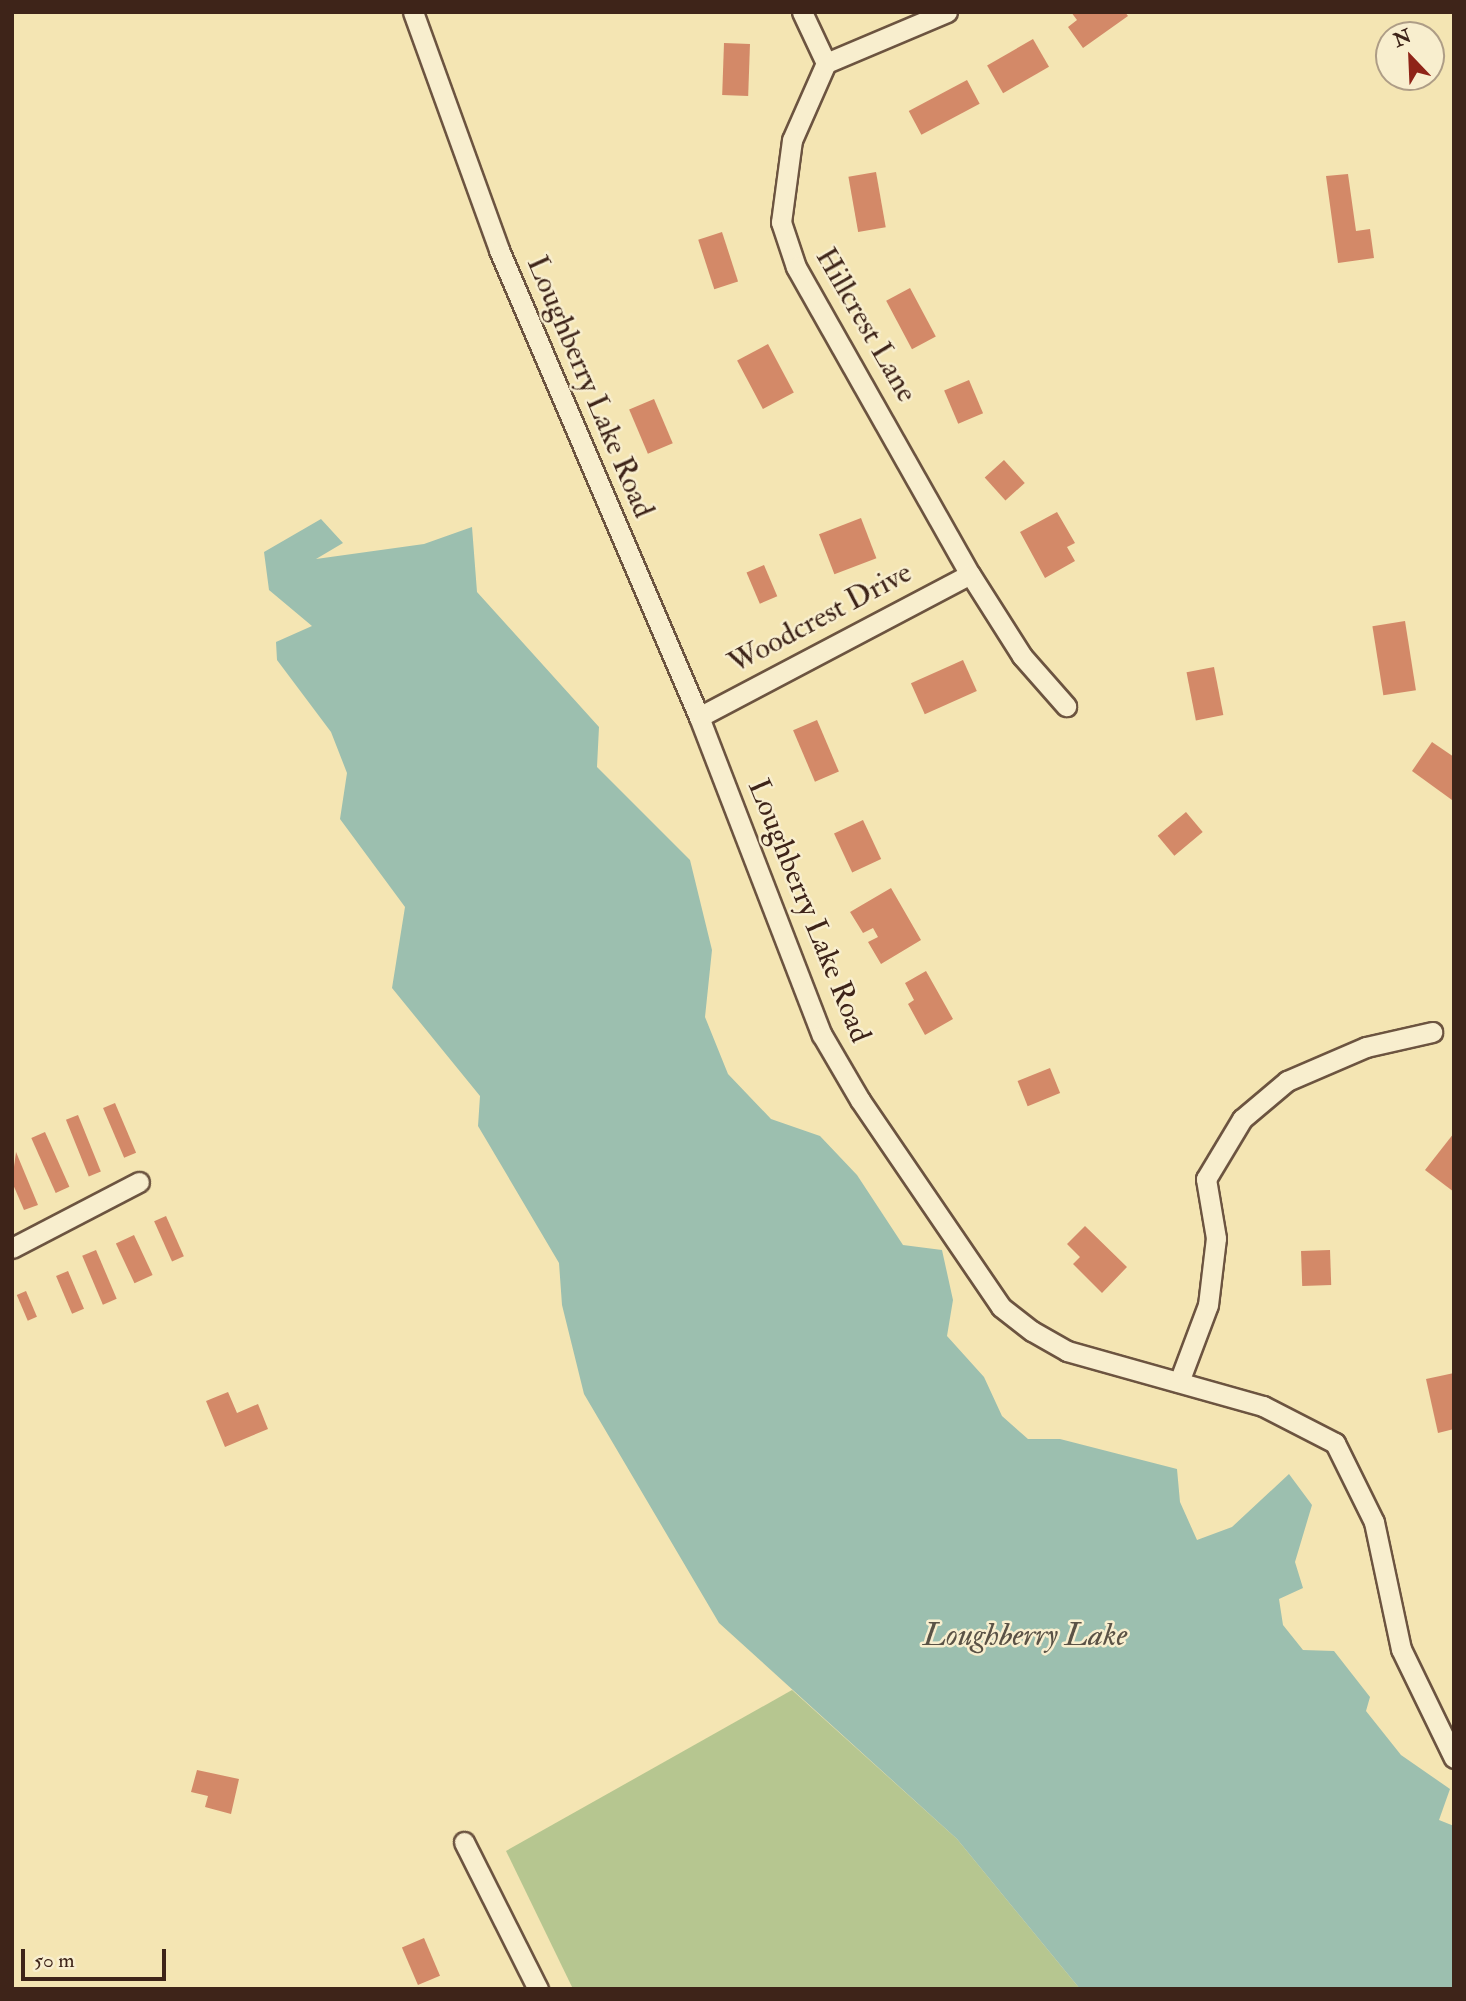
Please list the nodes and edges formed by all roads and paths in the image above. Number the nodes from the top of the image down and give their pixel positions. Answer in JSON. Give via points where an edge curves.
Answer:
{"nodes":[{"id":1,"x":413,"y":12,"type":"edge"},
{"id":2,"x":802,"y":12,"type":"edge"},
{"id":3,"x":947,"y":12,"type":"edge"},
{"id":4,"x":825,"y":63,"type":"junction"},
{"id":5,"x":970,"y":574,"type":"junction"},
{"id":6,"x":1066,"y":706,"type":"dead end"},
{"id":7,"x":699,"y":717,"type":"junction"},
{"id":8,"x":1432,"y":1032,"type":"dead end"},
{"id":9,"x":139,"y":1182,"type":"dead end"},
{"id":10,"x":12,"y":1248,"type":"edge"},
{"id":11,"x":1179,"y":1382,"type":"junction"},
{"id":12,"x":1454,"y":1758,"type":"edge"},
{"id":13,"x":464,"y":1842,"type":"dead end"},
{"id":14,"x":538,"y":1989,"type":"edge"}],
"edges":[{"from":1,"to":7,"type":"street","name":"Loughberry Lake Road","via":[[499,250]]},
{"from":2,"to":4,"type":"street"},
{"from":3,"to":4,"type":"street"},
{"from":4,"to":5,"type":"street","name":"Hillcrest Lane","via":[[792,140],[781,222],[796,267],[950,529]]},
{"from":5,"to":6,"type":"street","name":"Hillcrest Lane","via":[[1022,656]]},
{"from":5,"to":7,"type":"street","name":"Woodcrest Drive"},
{"from":7,"to":11,"type":"street","name":"Loughberry Lake Road","via":[[822,1035],[1001,1307],[1067,1351]]},
{"from":8,"to":11,"type":"street","via":[[1366,1047],[1299,1075],[1242,1119],[1206,1179],[1216,1238],[1208,1305]]},
{"from":9,"to":10,"type":"street"},
{"from":11,"to":12,"type":"street","name":"Loughberry Lake Road","via":[[1262,1406],[1335,1443],[1374,1522],[1401,1649]]},
{"from":13,"to":14,"type":"street"}]}
